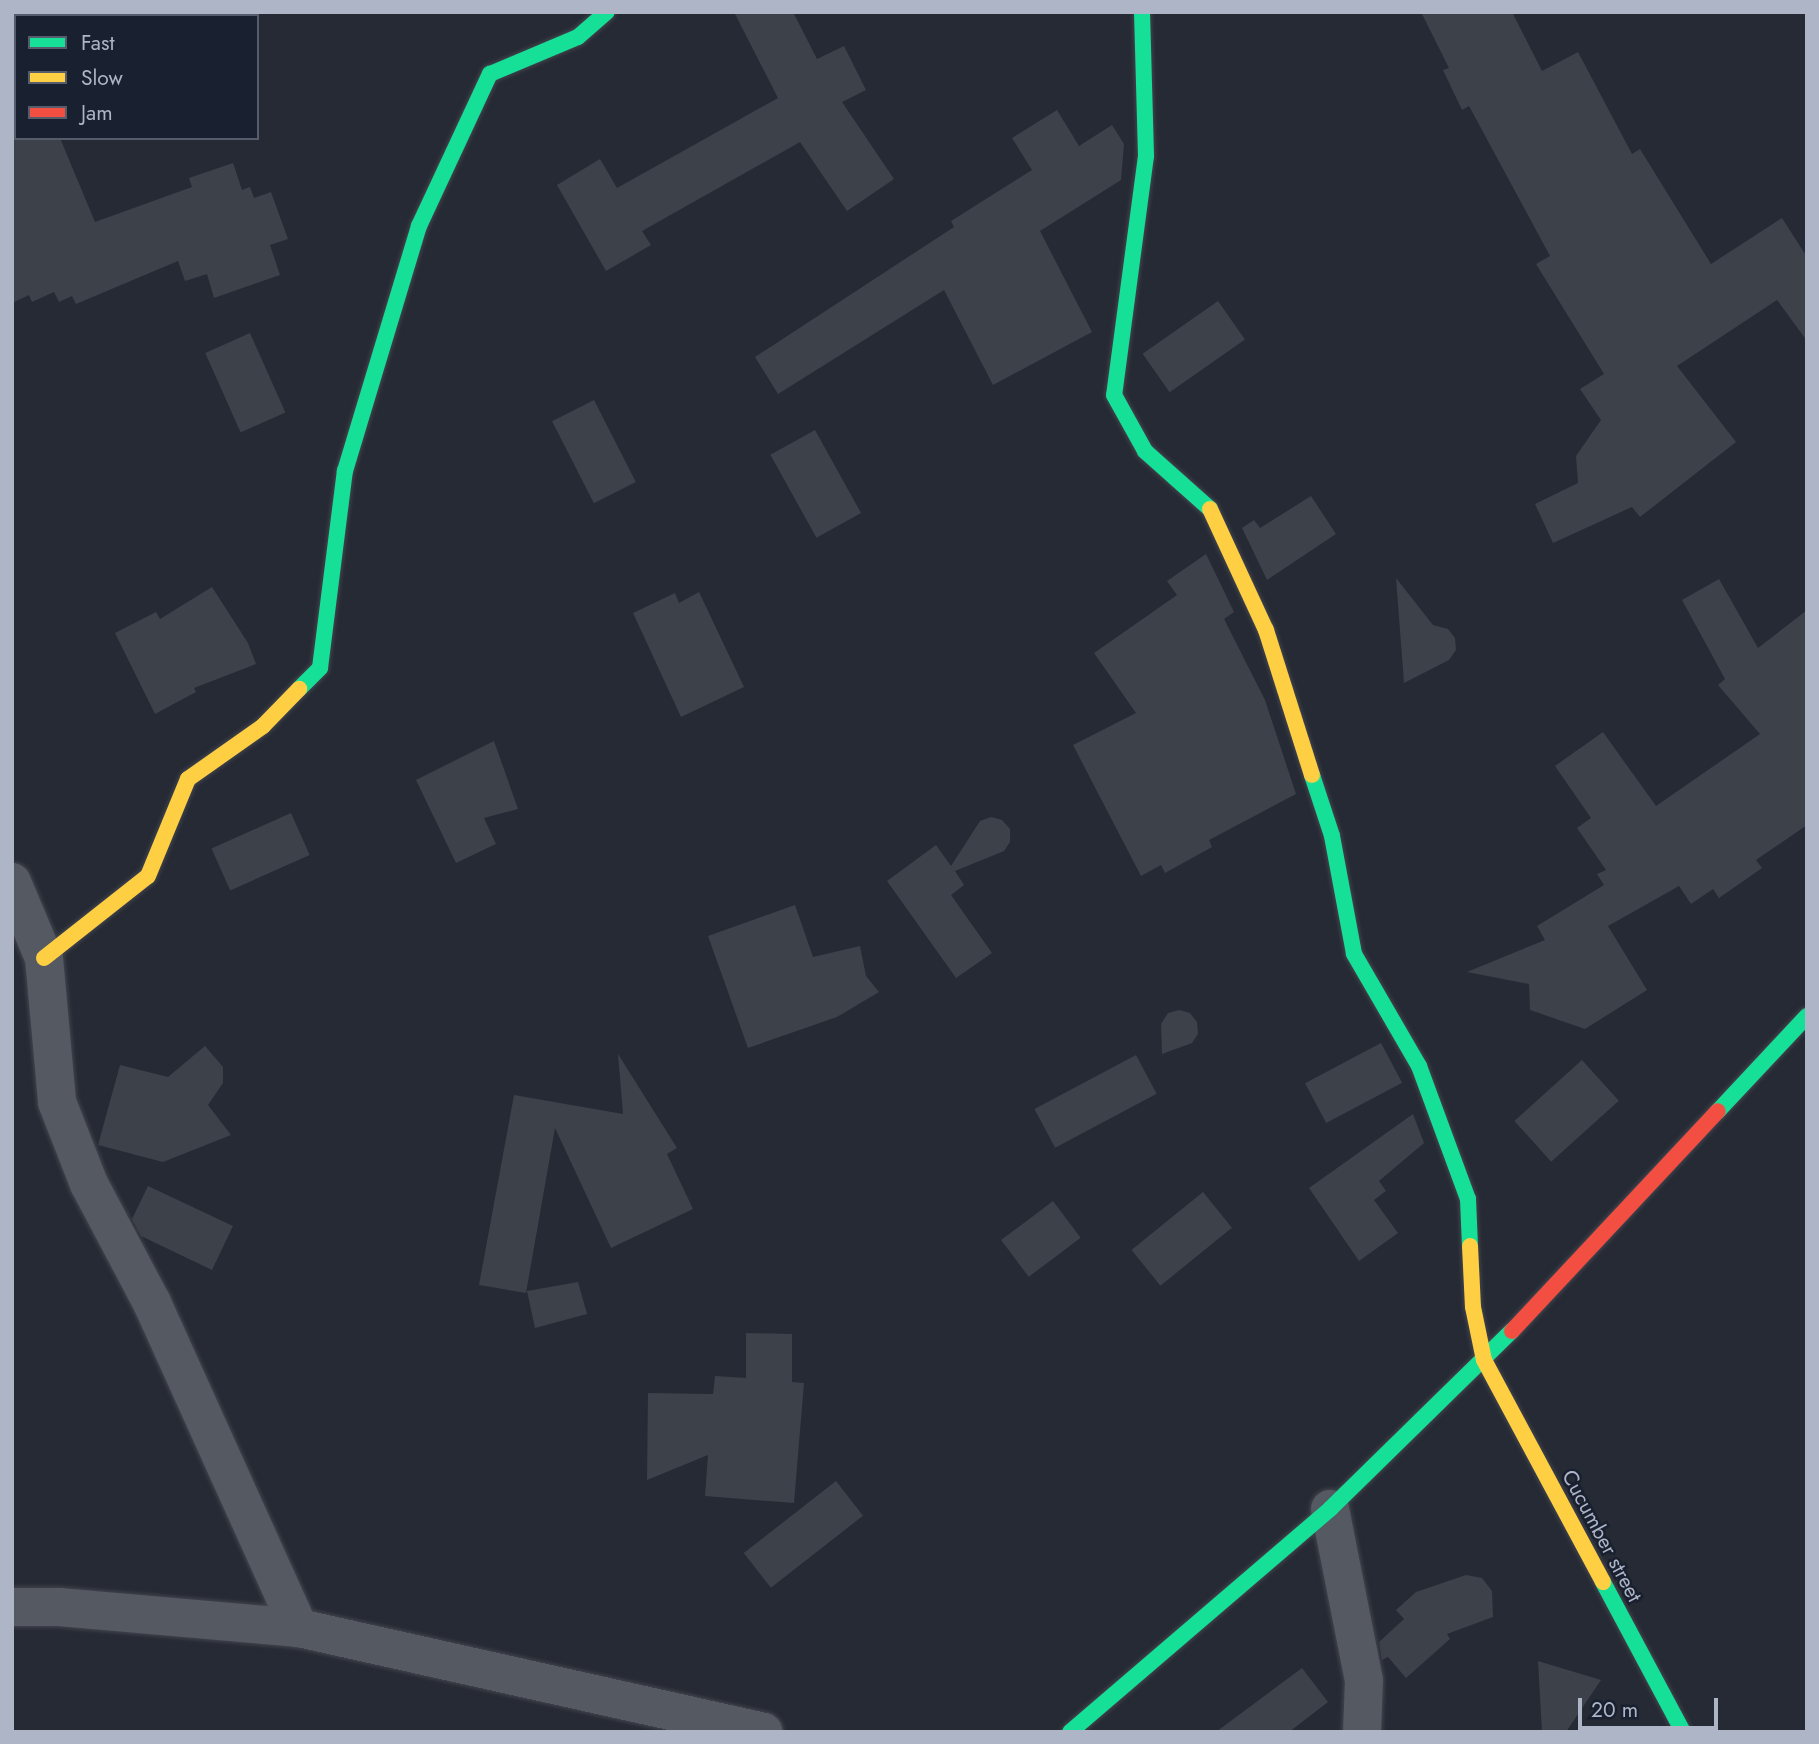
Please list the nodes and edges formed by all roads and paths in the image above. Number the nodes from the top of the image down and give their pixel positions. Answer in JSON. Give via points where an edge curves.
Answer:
{"nodes":[{"id":1,"x":607,"y":12,"type":"edge"},
{"id":2,"x":1142,"y":12,"type":"edge"},
{"id":3,"x":12,"y":882,"type":"edge"},
{"id":4,"x":44,"y":958,"type":"junction"},
{"id":5,"x":1807,"y":1016,"type":"edge"},
{"id":6,"x":1485,"y":1360,"type":"junction"},
{"id":7,"x":1330,"y":1509,"type":"junction"},
{"id":8,"x":12,"y":1607,"type":"edge"},
{"id":9,"x":299,"y":1628,"type":"junction"},
{"id":10,"x":763,"y":1732,"type":"edge"},
{"id":11,"x":1070,"y":1732,"type":"edge"},
{"id":12,"x":1362,"y":1732,"type":"edge"},
{"id":13,"x":1683,"y":1732,"type":"edge"}],
"edges":[{"from":1,"to":4,"type":"street","via":[[578,37],[489,74],[419,226],[345,471],[320,668],[263,726],[188,779],[148,876]]},
{"from":2,"to":6,"type":"street","name":"Cucumber street","via":[[1146,156],[1114,395],[1145,451],[1208,506],[1266,630],[1332,836],[1354,954],[1419,1066],[1468,1199],[1473,1307]]},
{"from":3,"to":4,"type":"street"},
{"from":4,"to":9,"type":"street","via":[[57,1102],[89,1184],[152,1303]]},
{"from":5,"to":6,"type":"street"},
{"from":6,"to":7,"type":"street"},
{"from":6,"to":13,"type":"street","name":"Cucumber street"},
{"from":7,"to":11,"type":"street"},
{"from":7,"to":12,"type":"street","via":[[1364,1680]]},
{"from":8,"to":9,"type":"street"},
{"from":9,"to":10,"type":"street"}]}
